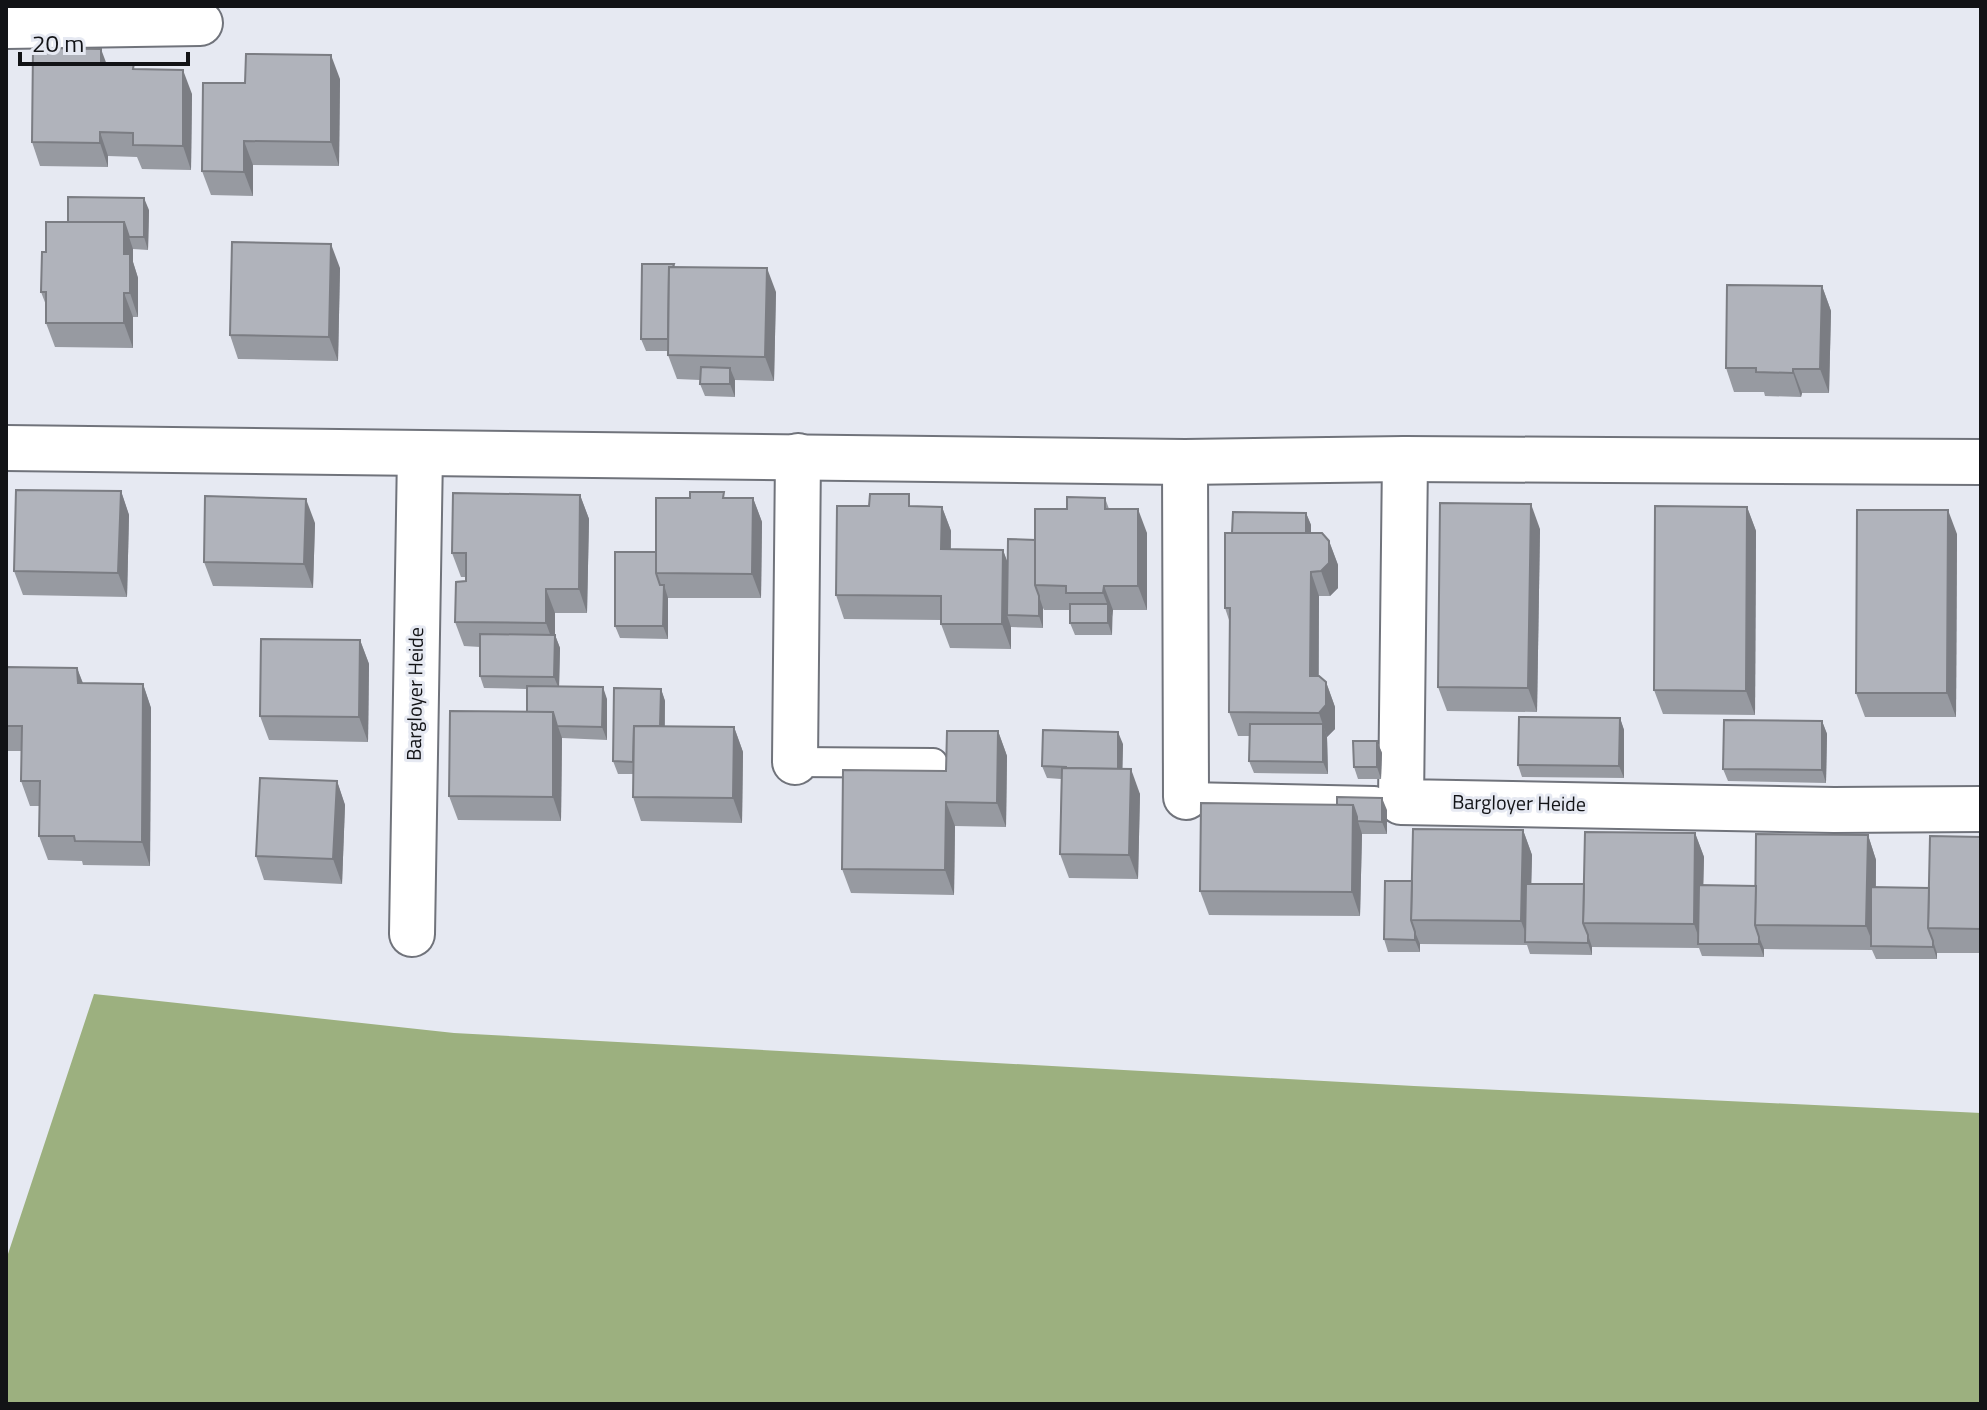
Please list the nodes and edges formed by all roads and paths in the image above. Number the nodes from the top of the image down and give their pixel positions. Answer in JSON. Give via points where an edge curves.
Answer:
{"nodes":[{"id":1,"x":200,"y":23,"type":"dead end"},
{"id":2,"x":6,"y":26,"type":"edge"},
{"id":3,"x":6,"y":448,"type":"edge"},
{"id":4,"x":420,"y":454,"type":"junction"},
{"id":5,"x":798,"y":456,"type":"junction"},
{"id":6,"x":1405,"y":459,"type":"junction"},
{"id":7,"x":1185,"y":462,"type":"junction"},
{"id":8,"x":1981,"y":462,"type":"edge"},
{"id":9,"x":795,"y":762,"type":"joint"},
{"id":10,"x":933,"y":763,"type":"dead end"},
{"id":11,"x":1186,"y":797,"type":"joint"},
{"id":12,"x":1401,"y":802,"type":"junction"},
{"id":13,"x":1981,"y":809,"type":"edge"},
{"id":14,"x":412,"y":934,"type":"dead end"}],
"edges":[{"from":1,"to":2,"type":"street"},
{"from":3,"to":4,"type":"street"},
{"from":4,"to":5,"type":"street"},
{"from":4,"to":14,"type":"street","name":"Bargloyer Heide"},
{"from":5,"to":7,"type":"street"},
{"from":5,"to":9,"type":"street"},
{"from":6,"to":7,"type":"street"},
{"from":6,"to":8,"type":"street"},
{"from":6,"to":12,"type":"street"},
{"from":7,"to":11,"type":"street"},
{"from":9,"to":10,"type":"lane"},
{"from":11,"to":12,"type":"lane"},
{"from":12,"to":13,"type":"street","name":"Bargloyer Heide"}]}
